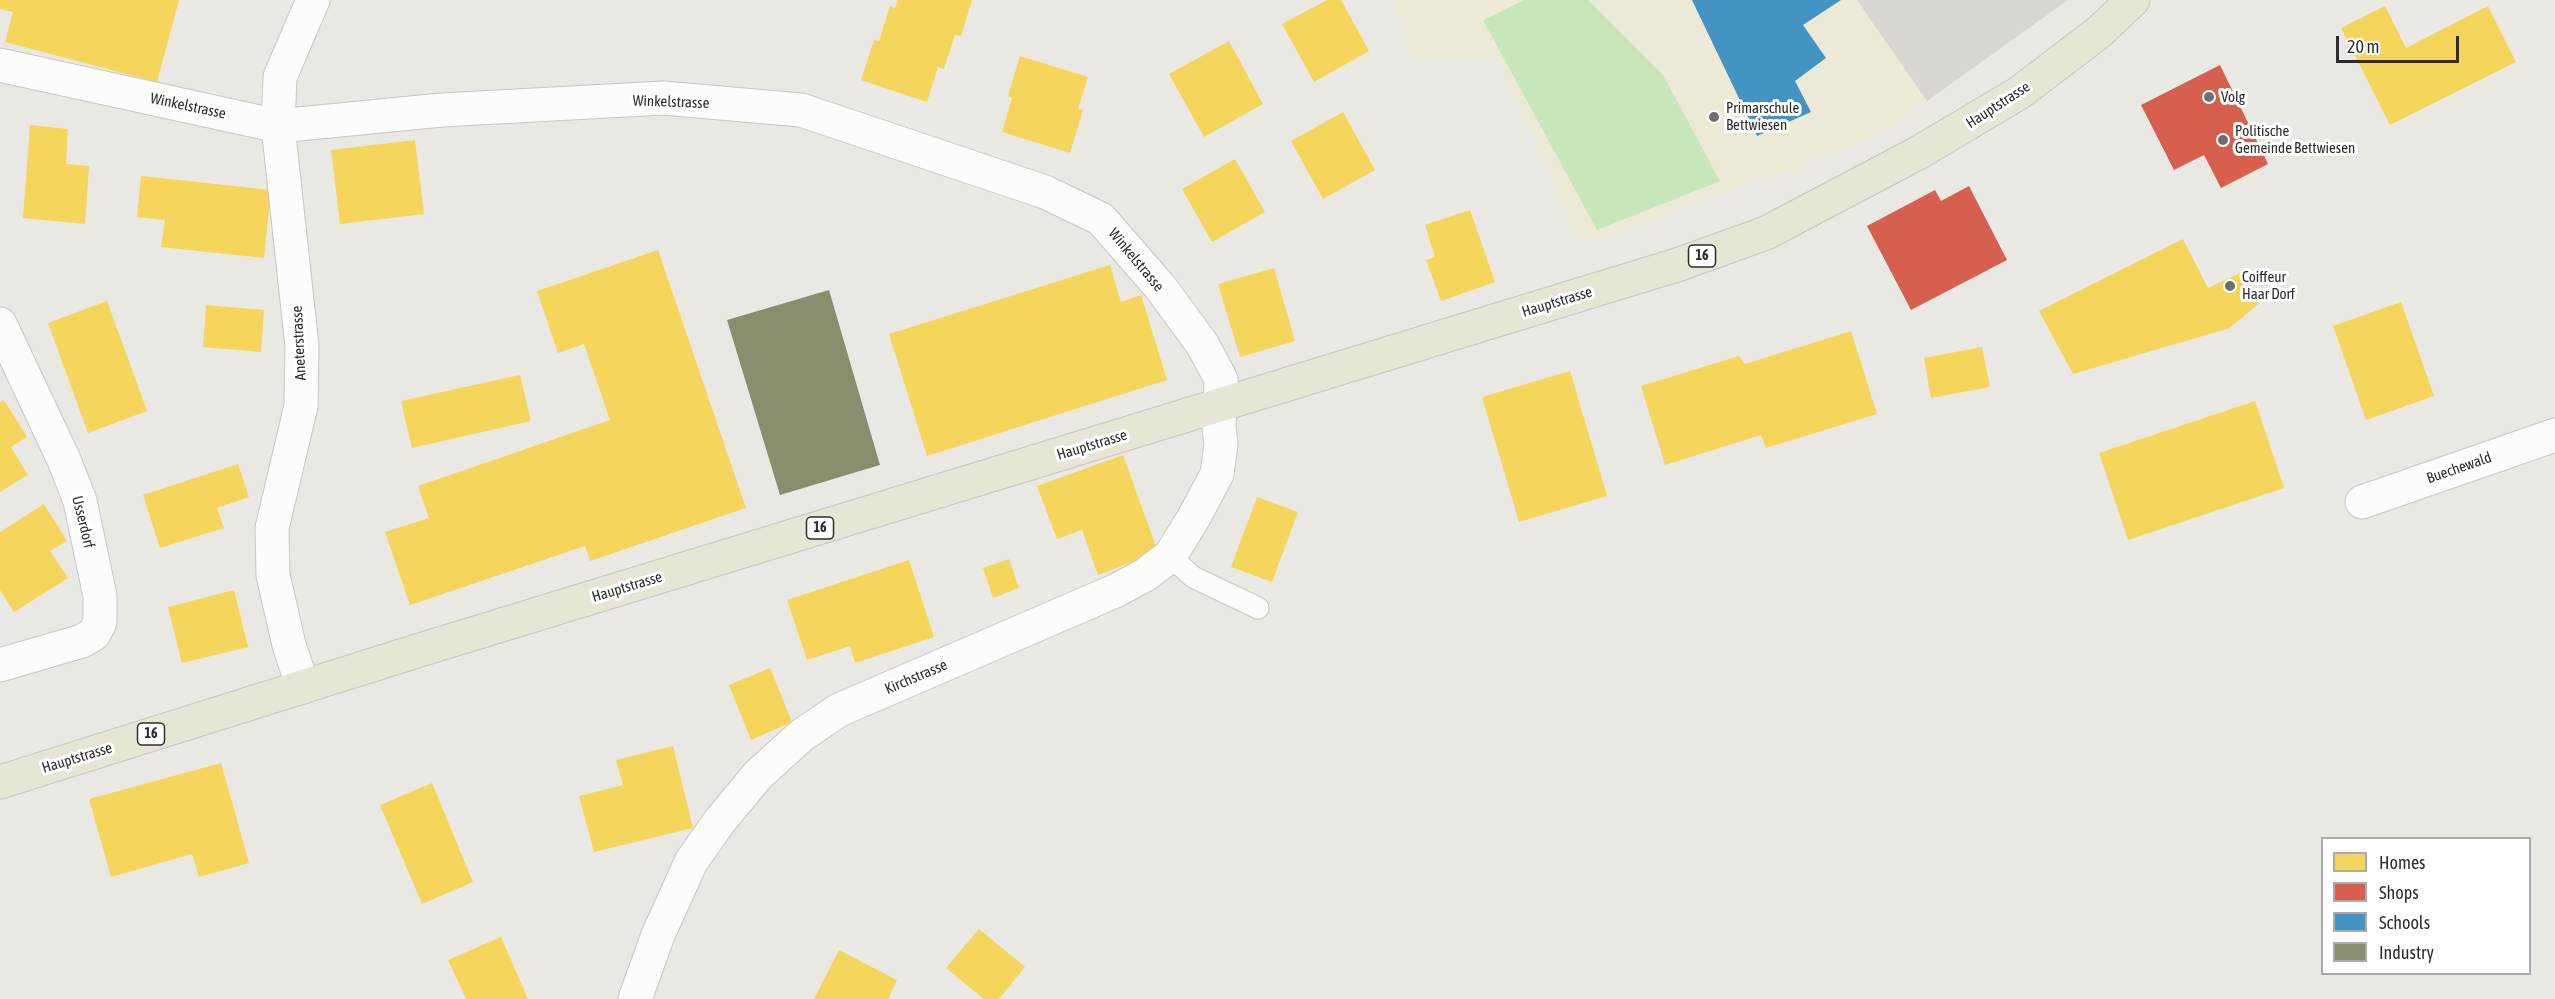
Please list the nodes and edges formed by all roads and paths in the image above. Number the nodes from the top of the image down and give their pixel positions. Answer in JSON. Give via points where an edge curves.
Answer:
{"nodes":[{"id":1,"x":313,"y":0,"type":"edge"},
{"id":2,"x":2133,"y":0,"type":"edge"},
{"id":3,"x":0,"y":65,"type":"edge"},
{"id":4,"x":278,"y":126,"type":"junction"},
{"id":5,"x":0,"y":324,"type":"edge"},
{"id":6,"x":1220,"y":406,"type":"junction"},
{"id":7,"x":2555,"y":435,"type":"edge"},
{"id":8,"x":2362,"y":502,"type":"dead end"},
{"id":9,"x":1170,"y":556,"type":"junction"},
{"id":10,"x":1258,"y":608,"type":"dead end"},
{"id":11,"x":0,"y":665,"type":"edge"},
{"id":12,"x":303,"y":687,"type":"junction"},
{"id":13,"x":0,"y":782,"type":"edge"},
{"id":14,"x":635,"y":999,"type":"edge"}],
"edges":[{"from":1,"to":4,"type":"street","name":"Aneterstrasse","via":[[280,77]]},
{"from":2,"to":6,"type":"main road","name":"Hauptstrasse","number":"16","via":[[2098,33],[2019,93],[1918,153],[1766,233],[1680,264]]},
{"from":3,"to":4,"type":"street","name":"Winkelstrasse"},
{"from":4,"to":6,"type":"street","name":"Winkelstrasse","via":[[441,110],[663,98],[801,110],[1046,192],[1101,219],[1161,288],[1211,358],[1221,379]]},
{"from":4,"to":12,"type":"street","name":"Aneterstrasse","via":[[302,370],[301,406],[272,528],[273,575]]},
{"from":5,"to":11,"type":"street","name":"Usserdorf","via":[[80,501],[100,596],[100,622],[94,634]]},
{"from":6,"to":9,"type":"street","name":"Kirchstrasse","via":[[1217,474]]},
{"from":6,"to":12,"type":"main road","name":"Hauptstrasse","number":"16"},
{"from":7,"to":8,"type":"street","name":"Buechewald"},
{"from":9,"to":10,"type":"lane","via":[[1193,577]]},
{"from":9,"to":14,"type":"street","name":"Kirchstrasse","via":[[1115,591],[839,710],[802,735],[758,775],[691,862]]},
{"from":12,"to":13,"type":"main road","name":"Hauptstrasse","number":"16"}]}
